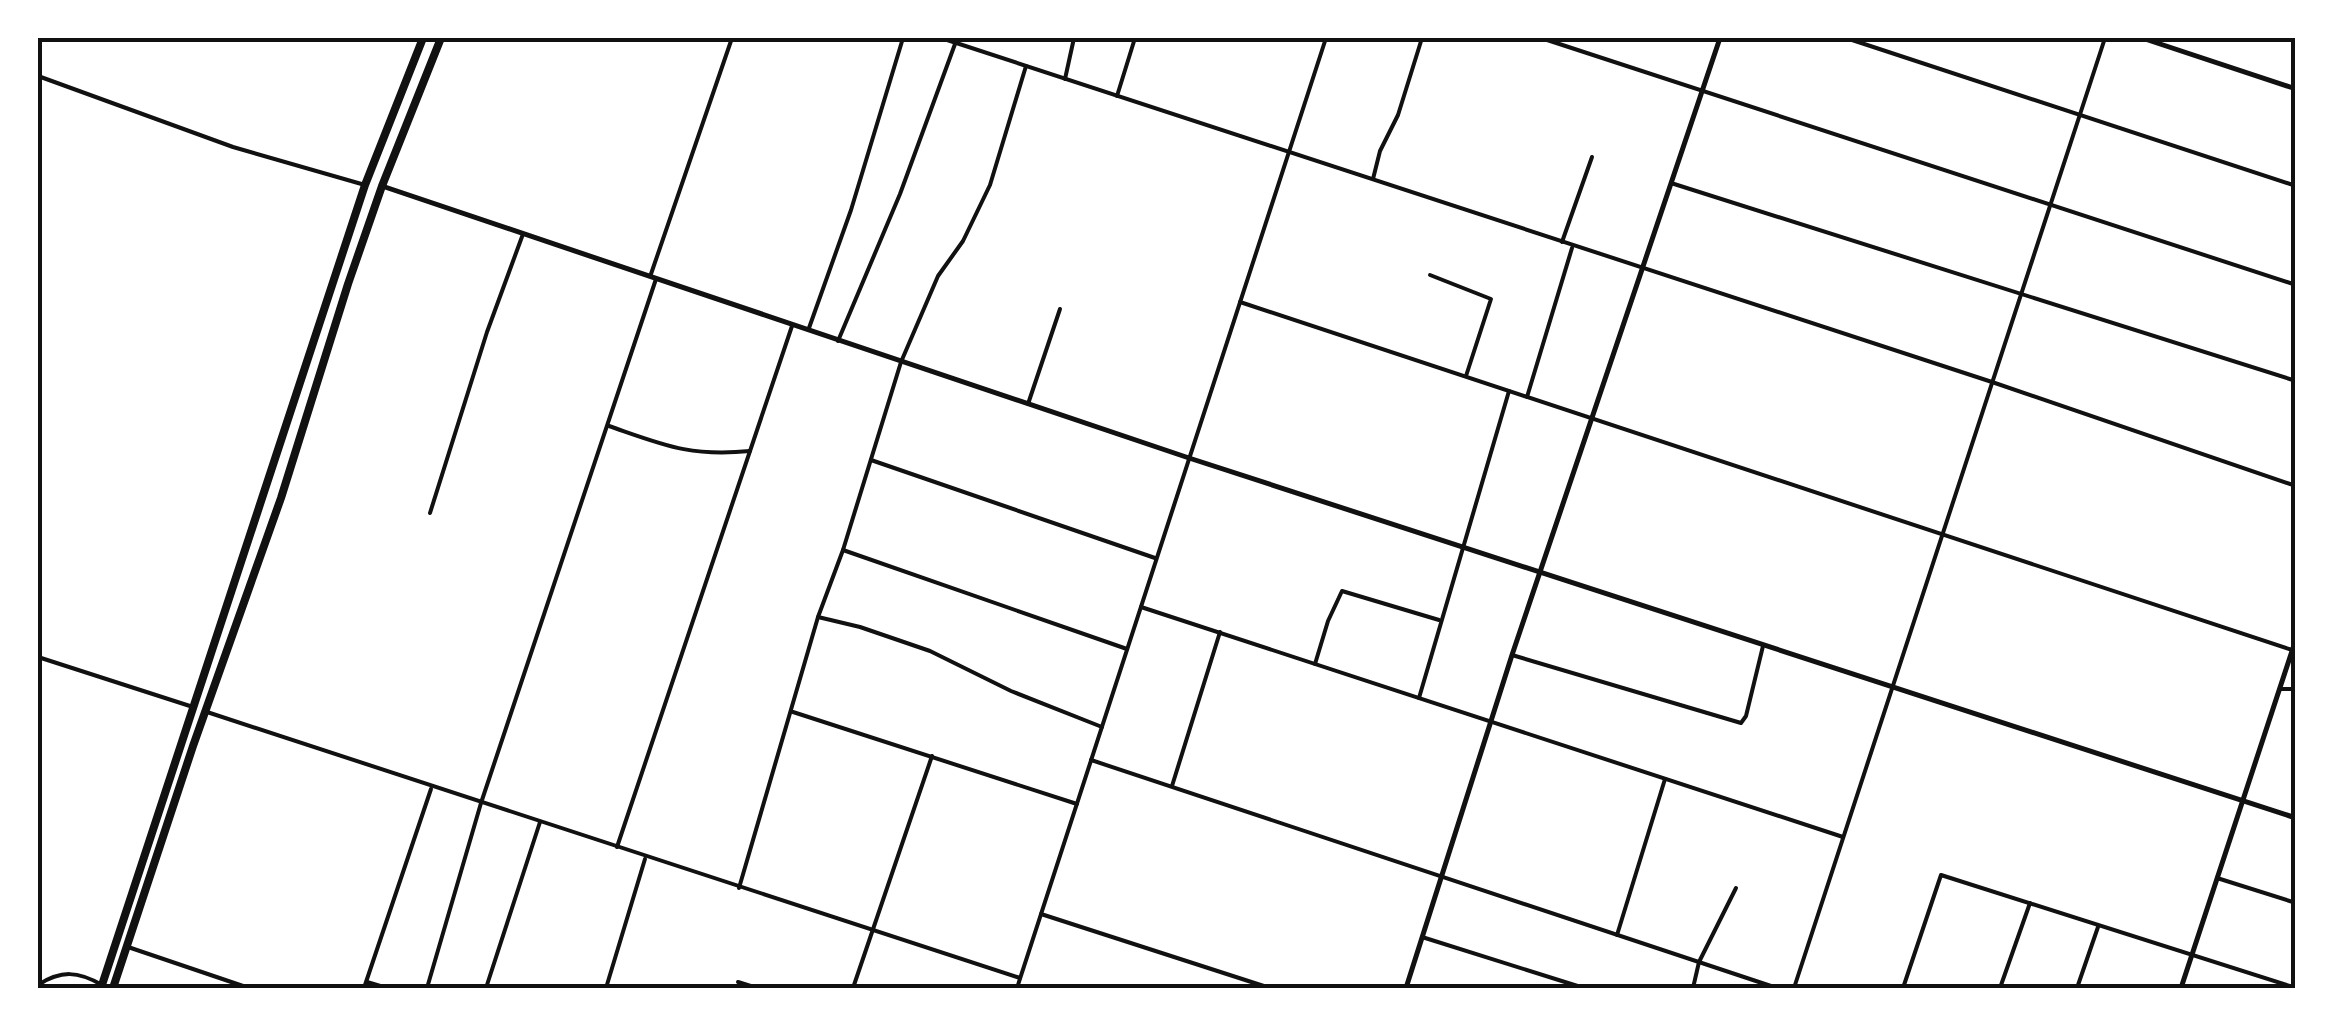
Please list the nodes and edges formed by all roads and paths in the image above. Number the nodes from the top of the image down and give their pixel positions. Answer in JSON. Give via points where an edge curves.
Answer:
{"nodes":[{"id":1,"x":423,"y":38,"type":"edge"},
{"id":2,"x":442,"y":38,"type":"edge"},
{"id":3,"x":732,"y":38,"type":"edge"},
{"id":4,"x":902,"y":38,"type":"edge"},
{"id":5,"x":940,"y":38,"type":"edge"},
{"id":6,"x":1074,"y":38,"type":"edge"},
{"id":7,"x":1136,"y":38,"type":"edge"},
{"id":8,"x":1326,"y":38,"type":"edge"},
{"id":9,"x":1422,"y":38,"type":"edge"},
{"id":10,"x":1541,"y":38,"type":"edge"},
{"id":11,"x":1720,"y":38,"type":"edge"},
{"id":12,"x":1846,"y":38,"type":"edge"},
{"id":13,"x":2105,"y":38,"type":"edge"},
{"id":14,"x":2142,"y":38,"type":"edge"},
{"id":15,"x":955,"y":44,"type":"junction"},
{"id":16,"x":1026,"y":66,"type":"junction"},
{"id":17,"x":38,"y":76,"type":"edge"},
{"id":18,"x":1065,"y":79,"type":"junction"},
{"id":19,"x":2296,"y":89,"type":"edge"},
{"id":20,"x":1702,"y":90,"type":"junction"},
{"id":21,"x":1117,"y":96,"type":"junction"},
{"id":22,"x":2080,"y":115,"type":"junction"},
{"id":23,"x":1289,"y":153,"type":"junction"},
{"id":24,"x":1592,"y":157,"type":"dead end"},
{"id":25,"x":1373,"y":179,"type":"junction"},
{"id":26,"x":1671,"y":183,"type":"junction"},
{"id":27,"x":365,"y":185,"type":"junction"},
{"id":28,"x":382,"y":186,"type":"junction"},
{"id":29,"x":2296,"y":186,"type":"edge"},
{"id":30,"x":2051,"y":204,"type":"junction"},
{"id":31,"x":522,"y":234,"type":"junction"},
{"id":32,"x":1562,"y":243,"type":"junction"},
{"id":33,"x":1573,"y":247,"type":"junction"},
{"id":34,"x":1643,"y":268,"type":"junction"},
{"id":35,"x":1430,"y":275,"type":"dead end"},
{"id":36,"x":653,"y":278,"type":"junction"},
{"id":37,"x":2296,"y":285,"type":"edge"},
{"id":38,"x":2021,"y":294,"type":"junction"},
{"id":39,"x":1240,"y":302,"type":"junction"},
{"id":40,"x":1060,"y":309,"type":"dead end"},
{"id":41,"x":792,"y":326,"type":"junction"},
{"id":42,"x":808,"y":331,"type":"junction"},
{"id":43,"x":838,"y":341,"type":"junction"},
{"id":44,"x":901,"y":362,"type":"junction"},
{"id":45,"x":1466,"y":376,"type":"junction"},
{"id":46,"x":2296,"y":381,"type":"edge"},
{"id":47,"x":1992,"y":382,"type":"junction"},
{"id":48,"x":1509,"y":391,"type":"junction"},
{"id":49,"x":1527,"y":397,"type":"junction"},
{"id":50,"x":1028,"y":404,"type":"junction"},
{"id":51,"x":290,"y":414,"type":"junction"},
{"id":52,"x":305,"y":418,"type":"junction"},
{"id":53,"x":1592,"y":418,"type":"junction"},
{"id":54,"x":607,"y":425,"type":"junction"},
{"id":55,"x":750,"y":451,"type":"junction"},
{"id":56,"x":1190,"y":458,"type":"junction"},
{"id":57,"x":871,"y":460,"type":"junction"},
{"id":58,"x":2296,"y":486,"type":"edge"},
{"id":59,"x":430,"y":513,"type":"dead end"},
{"id":60,"x":1942,"y":534,"type":"junction"},
{"id":61,"x":1461,"y":547,"type":"junction"},
{"id":62,"x":843,"y":550,"type":"junction"},
{"id":63,"x":1157,"y":558,"type":"junction"},
{"id":64,"x":1540,"y":573,"type":"junction"},
{"id":65,"x":1141,"y":606,"type":"junction"},
{"id":66,"x":818,"y":617,"type":"junction"},
{"id":67,"x":1439,"y":620,"type":"junction"},
{"id":68,"x":1220,"y":632,"type":"junction"},
{"id":69,"x":2296,"y":638,"type":"edge"},
{"id":70,"x":1763,"y":646,"type":"junction"},
{"id":71,"x":1127,"y":649,"type":"junction"},
{"id":72,"x":2292,"y":650,"type":"junction"},
{"id":73,"x":1512,"y":655,"type":"junction"},
{"id":74,"x":38,"y":658,"type":"edge"},
{"id":75,"x":1315,"y":664,"type":"junction"},
{"id":76,"x":1892,"y":688,"type":"junction"},
{"id":77,"x":2279,"y":689,"type":"junction"},
{"id":78,"x":2296,"y":689,"type":"edge"},
{"id":79,"x":1419,"y":698,"type":"junction"},
{"id":80,"x":193,"y":707,"type":"junction"},
{"id":81,"x":206,"y":711,"type":"junction"},
{"id":82,"x":793,"y":712,"type":"junction"},
{"id":83,"x":1491,"y":720,"type":"junction"},
{"id":84,"x":1102,"y":727,"type":"junction"},
{"id":85,"x":932,"y":756,"type":"junction"},
{"id":86,"x":1091,"y":760,"type":"junction"},
{"id":87,"x":1665,"y":779,"type":"junction"},
{"id":88,"x":1172,"y":787,"type":"junction"},
{"id":89,"x":431,"y":788,"type":"junction"},
{"id":90,"x":2242,"y":800,"type":"junction"},
{"id":91,"x":481,"y":803,"type":"junction"},
{"id":92,"x":1076,"y":804,"type":"junction"},
{"id":93,"x":2296,"y":818,"type":"edge"},
{"id":94,"x":540,"y":821,"type":"junction"},
{"id":95,"x":1843,"y":837,"type":"junction"},
{"id":96,"x":617,"y":847,"type":"junction"},
{"id":97,"x":646,"y":857,"type":"junction"},
{"id":98,"x":1441,"y":877,"type":"junction"},
{"id":99,"x":2217,"y":878,"type":"junction"},
{"id":100,"x":739,"y":888,"type":"junction"},
{"id":101,"x":1736,"y":888,"type":"dead end"},
{"id":102,"x":2030,"y":903,"type":"junction"},
{"id":103,"x":2296,"y":903,"type":"edge"},
{"id":104,"x":1041,"y":914,"type":"junction"},
{"id":105,"x":2099,"y":925,"type":"junction"},
{"id":106,"x":874,"y":932,"type":"junction"},
{"id":107,"x":1617,"y":935,"type":"junction"},
{"id":108,"x":1422,"y":937,"type":"junction"},
{"id":109,"x":128,"y":947,"type":"junction"},
{"id":110,"x":2192,"y":955,"type":"junction"},
{"id":111,"x":1699,"y":962,"type":"junction"},
{"id":112,"x":1020,"y":978,"type":"junction"},
{"id":113,"x":367,"y":982,"type":"junction"},
{"id":114,"x":738,"y":982,"type":"dead end"},
{"id":115,"x":38,"y":985,"type":"edge"},
{"id":116,"x":99,"y":986,"type":"edge"},
{"id":117,"x":113,"y":988,"type":"edge"},
{"id":118,"x":249,"y":988,"type":"edge"},
{"id":119,"x":364,"y":988,"type":"edge"},
{"id":120,"x":387,"y":988,"type":"edge"},
{"id":121,"x":428,"y":988,"type":"edge"},
{"id":122,"x":486,"y":988,"type":"edge"},
{"id":123,"x":606,"y":988,"type":"edge"},
{"id":124,"x":757,"y":988,"type":"edge"},
{"id":125,"x":854,"y":988,"type":"edge"},
{"id":126,"x":1016,"y":988,"type":"edge"},
{"id":127,"x":1270,"y":988,"type":"edge"},
{"id":128,"x":1406,"y":988,"type":"edge"},
{"id":129,"x":1584,"y":988,"type":"edge"},
{"id":130,"x":1692,"y":988,"type":"edge"},
{"id":131,"x":1777,"y":988,"type":"edge"},
{"id":132,"x":1794,"y":988,"type":"edge"},
{"id":133,"x":1903,"y":988,"type":"edge"},
{"id":134,"x":2000,"y":988,"type":"edge"},
{"id":135,"x":2077,"y":988,"type":"edge"},
{"id":136,"x":2180,"y":988,"type":"edge"},
{"id":137,"x":2296,"y":988,"type":"edge"}],
"edges":[{"from":1,"to":27,"type":"highway"},
{"from":2,"to":28,"type":"highway"},
{"from":3,"to":36,"type":"street"},
{"from":4,"to":42,"type":"street"},
{"from":5,"to":15,"type":"street"},
{"from":6,"to":18,"type":"street"},
{"from":7,"to":21,"type":"street"},
{"from":8,"to":23,"type":"street"},
{"from":9,"to":25,"type":"street"},
{"from":10,"to":20,"type":"street"},
{"from":11,"to":20,"type":"street"},
{"from":12,"to":22,"type":"street"},
{"from":13,"to":22,"type":"street"},
{"from":14,"to":19,"type":"street"},
{"from":15,"to":16,"type":"street"},
{"from":15,"to":43,"type":"street"},
{"from":16,"to":18,"type":"street"},
{"from":16,"to":44,"type":"street","via":[[990,186],[938,276]]},
{"from":17,"to":27,"type":"street","via":[[233,148]]},
{"from":18,"to":21,"type":"street"},
{"from":20,"to":26,"type":"street"},
{"from":20,"to":30,"type":"street"},
{"from":21,"to":23,"type":"street"},
{"from":22,"to":29,"type":"street"},
{"from":22,"to":30,"type":"street"},
{"from":23,"to":25,"type":"street"},
{"from":23,"to":39,"type":"street"},
{"from":24,"to":32,"type":"street"},
{"from":25,"to":32,"type":"street"},
{"from":26,"to":34,"type":"street"},
{"from":26,"to":38,"type":"street"},
{"from":27,"to":51,"type":"highway"},
{"from":28,"to":31,"type":"street"},
{"from":28,"to":52,"type":"highway"},
{"from":30,"to":37,"type":"street"},
{"from":30,"to":38,"type":"street"},
{"from":31,"to":36,"type":"street"},
{"from":31,"to":59,"type":"street"},
{"from":32,"to":33,"type":"street"},
{"from":33,"to":34,"type":"street"},
{"from":33,"to":49,"type":"street"},
{"from":34,"to":47,"type":"street"},
{"from":34,"to":53,"type":"street"},
{"from":35,"to":45,"type":"street","via":[[1490,299]]},
{"from":36,"to":41,"type":"street"},
{"from":36,"to":54,"type":"street"},
{"from":38,"to":46,"type":"street"},
{"from":38,"to":47,"type":"street"},
{"from":39,"to":45,"type":"street"},
{"from":39,"to":56,"type":"street"},
{"from":40,"to":50,"type":"street"},
{"from":41,"to":42,"type":"street"},
{"from":41,"to":55,"type":"street"},
{"from":42,"to":43,"type":"street"},
{"from":43,"to":44,"type":"street"},
{"from":44,"to":50,"type":"street"},
{"from":44,"to":57,"type":"street"},
{"from":45,"to":48,"type":"street"},
{"from":47,"to":58,"type":"street"},
{"from":47,"to":60,"type":"street"},
{"from":48,"to":49,"type":"street"},
{"from":48,"to":61,"type":"street"},
{"from":49,"to":53,"type":"street"},
{"from":50,"to":56,"type":"street"},
{"from":51,"to":52,"type":"highway"},
{"from":51,"to":80,"type":"highway"},
{"from":52,"to":81,"type":"highway"},
{"from":53,"to":60,"type":"street"},
{"from":53,"to":64,"type":"street"},
{"from":54,"to":55,"type":"street","via":[[698,454]]},
{"from":54,"to":91,"type":"street"},
{"from":55,"to":96,"type":"street"},
{"from":56,"to":61,"type":"street"},
{"from":56,"to":63,"type":"street"},
{"from":57,"to":62,"type":"street"},
{"from":57,"to":63,"type":"street"},
{"from":60,"to":72,"type":"street"},
{"from":60,"to":76,"type":"street"},
{"from":61,"to":64,"type":"street"},
{"from":61,"to":67,"type":"street"},
{"from":62,"to":66,"type":"street"},
{"from":62,"to":71,"type":"street"},
{"from":63,"to":65,"type":"street"},
{"from":64,"to":70,"type":"street"},
{"from":64,"to":73,"type":"street"},
{"from":65,"to":68,"type":"street"},
{"from":65,"to":71,"type":"street"},
{"from":66,"to":82,"type":"street"},
{"from":66,"to":84,"type":"street","via":[[930,651]]},
{"from":67,"to":75,"type":"street","via":[[1342,591]]},
{"from":67,"to":79,"type":"street"},
{"from":68,"to":75,"type":"street"},
{"from":68,"to":88,"type":"street"},
{"from":69,"to":72,"type":"street"},
{"from":70,"to":73,"type":"street","via":[[1740,722]]},
{"from":70,"to":76,"type":"street"},
{"from":71,"to":84,"type":"street"},
{"from":72,"to":77,"type":"street"},
{"from":73,"to":83,"type":"street"},
{"from":74,"to":80,"type":"street"},
{"from":75,"to":79,"type":"street"},
{"from":76,"to":90,"type":"street"},
{"from":76,"to":95,"type":"street"},
{"from":77,"to":78,"type":"street"},
{"from":77,"to":90,"type":"street"},
{"from":79,"to":83,"type":"street"},
{"from":80,"to":116,"type":"highway"},
{"from":81,"to":89,"type":"street"},
{"from":81,"to":109,"type":"highway"},
{"from":82,"to":85,"type":"street"},
{"from":82,"to":100,"type":"street"},
{"from":83,"to":87,"type":"street"},
{"from":83,"to":98,"type":"street"},
{"from":84,"to":86,"type":"street"},
{"from":85,"to":92,"type":"street"},
{"from":85,"to":106,"type":"street"},
{"from":86,"to":88,"type":"street"},
{"from":86,"to":92,"type":"street"},
{"from":87,"to":95,"type":"street"},
{"from":87,"to":107,"type":"street"},
{"from":88,"to":98,"type":"street"},
{"from":89,"to":91,"type":"street"},
{"from":89,"to":113,"type":"street"},
{"from":90,"to":93,"type":"street"},
{"from":90,"to":99,"type":"street"},
{"from":91,"to":94,"type":"street"},
{"from":91,"to":121,"type":"street"},
{"from":92,"to":104,"type":"street"},
{"from":94,"to":96,"type":"street"},
{"from":94,"to":122,"type":"street"},
{"from":95,"to":132,"type":"street"},
{"from":96,"to":97,"type":"street"},
{"from":97,"to":100,"type":"street"},
{"from":97,"to":123,"type":"street"},
{"from":98,"to":107,"type":"street"},
{"from":98,"to":108,"type":"street"},
{"from":99,"to":103,"type":"street"},
{"from":99,"to":110,"type":"street"},
{"from":100,"to":106,"type":"street"},
{"from":101,"to":111,"type":"street"},
{"from":102,"to":105,"type":"street"},
{"from":102,"to":133,"type":"street","via":[[1941,874]]},
{"from":102,"to":134,"type":"street"},
{"from":104,"to":112,"type":"street"},
{"from":104,"to":127,"type":"street"},
{"from":105,"to":110,"type":"street"},
{"from":105,"to":135,"type":"street"},
{"from":106,"to":112,"type":"street"},
{"from":106,"to":125,"type":"street"},
{"from":107,"to":111,"type":"street"},
{"from":108,"to":128,"type":"street"},
{"from":108,"to":129,"type":"street"},
{"from":109,"to":117,"type":"highway"},
{"from":109,"to":118,"type":"street"},
{"from":110,"to":136,"type":"street"},
{"from":110,"to":137,"type":"street"},
{"from":111,"to":130,"type":"street"},
{"from":111,"to":131,"type":"street"},
{"from":112,"to":126,"type":"street"},
{"from":113,"to":119,"type":"street"},
{"from":113,"to":120,"type":"street"},
{"from":114,"to":124,"type":"street"},
{"from":115,"to":116,"type":"street","via":[[68,972]]}]}
